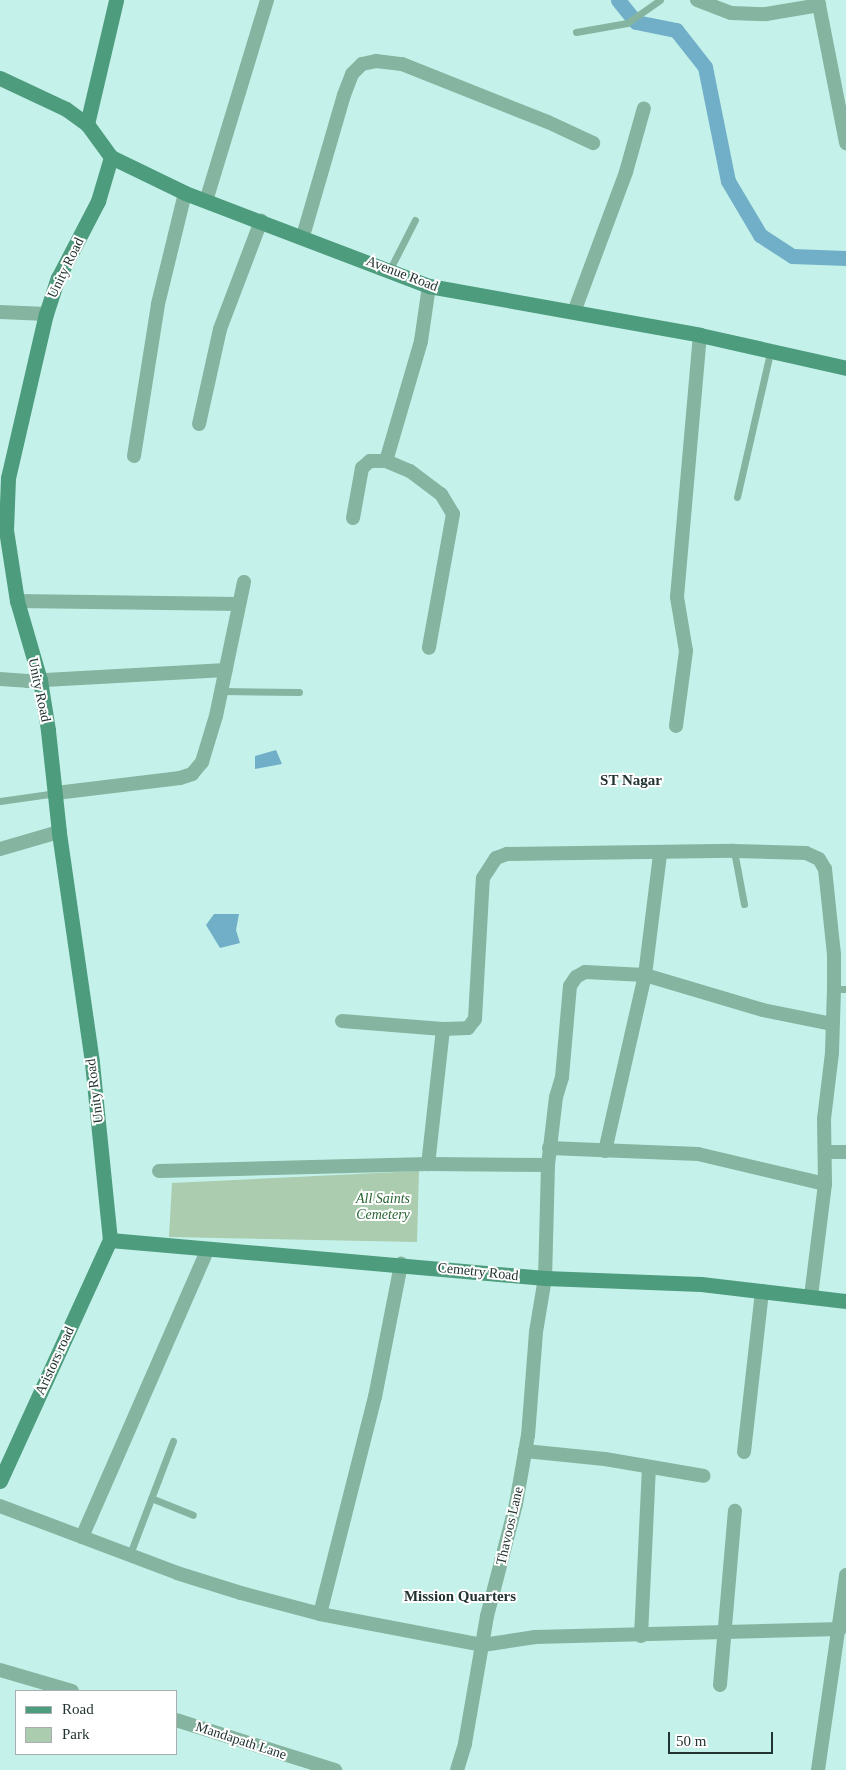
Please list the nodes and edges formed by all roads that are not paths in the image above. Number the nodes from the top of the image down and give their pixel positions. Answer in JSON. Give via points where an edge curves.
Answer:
{"nodes":[{"id":1,"x":116,"y":0,"type":"edge"},
{"id":2,"x":267,"y":0,"type":"edge"},
{"id":3,"x":660,"y":0,"type":"edge"},
{"id":4,"x":697,"y":0,"type":"edge"},
{"id":5,"x":819,"y":3,"type":"edge"},
{"id":6,"x":576,"y":32,"type":"dead end"},
{"id":7,"x":0,"y":78,"type":"edge"},
{"id":8,"x":644,"y":108,"type":"dead end"},
{"id":9,"x":87,"y":124,"type":"junction"},
{"id":10,"x":593,"y":143,"type":"dead end"},
{"id":11,"x":846,"y":143,"type":"edge"},
{"id":12,"x":111,"y":157,"type":"junction"},
{"id":13,"x":185,"y":193,"type":"junction"},
{"id":14,"x":206,"y":201,"type":"junction"},
{"id":15,"x":415,"y":220,"type":"dead end"},
{"id":16,"x":261,"y":221,"type":"junction"},
{"id":17,"x":303,"y":236,"type":"junction"},
{"id":18,"x":390,"y":269,"type":"junction"},
{"id":19,"x":429,"y":286,"type":"junction"},
{"id":20,"x":0,"y":312,"type":"edge"},
{"id":21,"x":574,"y":312,"type":"junction"},
{"id":22,"x":46,"y":314,"type":"junction"},
{"id":23,"x":700,"y":335,"type":"junction"},
{"id":24,"x":770,"y":352,"type":"junction"},
{"id":25,"x":846,"y":368,"type":"edge"},
{"id":26,"x":199,"y":424,"type":"dead end"},
{"id":27,"x":134,"y":456,"type":"dead end"},
{"id":28,"x":386,"y":461,"type":"junction"},
{"id":29,"x":737,"y":497,"type":"dead end"},
{"id":30,"x":353,"y":518,"type":"dead end"},
{"id":31,"x":244,"y":582,"type":"dead end"},
{"id":32,"x":17,"y":601,"type":"junction"},
{"id":33,"x":239,"y":604,"type":"junction"},
{"id":34,"x":429,"y":648,"type":"dead end"},
{"id":35,"x":226,"y":670,"type":"junction"},
{"id":36,"x":0,"y":679,"type":"edge"},
{"id":37,"x":40,"y":680,"type":"junction"},
{"id":38,"x":222,"y":691,"type":"junction"},
{"id":39,"x":299,"y":692,"type":"dead end"},
{"id":40,"x":676,"y":726,"type":"dead end"},
{"id":41,"x":56,"y":794,"type":"junction"},
{"id":42,"x":0,"y":801,"type":"edge"},
{"id":43,"x":59,"y":832,"type":"junction"},
{"id":44,"x":0,"y":849,"type":"edge"},
{"id":45,"x":734,"y":851,"type":"junction"},
{"id":46,"x":660,"y":854,"type":"junction"},
{"id":47,"x":744,"y":904,"type":"dead end"},
{"id":48,"x":645,"y":975,"type":"junction"},
{"id":49,"x":840,"y":989,"type":"edge"},
{"id":50,"x":342,"y":1021,"type":"dead end"},
{"id":51,"x":832,"y":1024,"type":"junction"},
{"id":52,"x":443,"y":1029,"type":"junction"},
{"id":53,"x":832,"y":1053,"type":"junction"},
{"id":54,"x":846,"y":1053,"type":"edge"},
{"id":55,"x":549,"y":1148,"type":"junction"},
{"id":56,"x":605,"y":1151,"type":"junction"},
{"id":57,"x":826,"y":1152,"type":"junction"},
{"id":58,"x":846,"y":1152,"type":"edge"},
{"id":59,"x":428,"y":1164,"type":"junction"},
{"id":60,"x":548,"y":1165,"type":"junction"},
{"id":61,"x":159,"y":1172,"type":"dead end"},
{"id":62,"x":825,"y":1184,"type":"junction"},
{"id":63,"x":110,"y":1240,"type":"junction"},
{"id":64,"x":208,"y":1249,"type":"junction"},
{"id":65,"x":401,"y":1264,"type":"junction"},
{"id":66,"x":545,"y":1278,"type":"junction"},
{"id":67,"x":762,"y":1291,"type":"junction"},
{"id":68,"x":811,"y":1296,"type":"junction"},
{"id":69,"x":846,"y":1301,"type":"edge"},
{"id":70,"x":173,"y":1441,"type":"dead end"},
{"id":71,"x":525,"y":1451,"type":"junction"},
{"id":72,"x":744,"y":1452,"type":"dead end"},
{"id":73,"x":649,"y":1467,"type":"junction"},
{"id":74,"x":704,"y":1476,"type":"dead end"},
{"id":75,"x":0,"y":1481,"type":"edge"},
{"id":76,"x":151,"y":1498,"type":"junction"},
{"id":77,"x":0,"y":1506,"type":"edge"},
{"id":78,"x":735,"y":1511,"type":"dead end"},
{"id":79,"x":193,"y":1515,"type":"dead end"},
{"id":80,"x":82,"y":1537,"type":"junction"},
{"id":81,"x":130,"y":1554,"type":"junction"},
{"id":82,"x":846,"y":1575,"type":"edge"},
{"id":83,"x":320,"y":1614,"type":"junction"},
{"id":84,"x":840,"y":1629,"type":"junction"},
{"id":85,"x":723,"y":1634,"type":"junction"},
{"id":86,"x":641,"y":1636,"type":"junction"},
{"id":87,"x":483,"y":1645,"type":"junction"},
{"id":88,"x":0,"y":1670,"type":"edge"},
{"id":89,"x":720,"y":1685,"type":"dead end"},
{"id":90,"x":69,"y":1690,"type":"edge"},
{"id":91,"x":178,"y":1721,"type":"edge"},
{"id":92,"x":335,"y":1770,"type":"edge"},
{"id":93,"x":457,"y":1770,"type":"edge"},
{"id":94,"x":818,"y":1770,"type":"edge"}],
"edges":[{"from":1,"to":9,"type":"street"},
{"from":2,"to":14,"type":"street"},
{"from":3,"to":6,"type":"lane","via":[[628,23]]},
{"from":4,"to":5,"type":"street","via":[[731,13],[766,14]]},
{"from":5,"to":11,"type":"street"},
{"from":7,"to":9,"type":"street","name":"Avenue Road","via":[[58,105]]},
{"from":8,"to":21,"type":"street","via":[[626,172]]},
{"from":9,"to":12,"type":"street","name":"Avenue Road"},
{"from":10,"to":17,"type":"street","via":[[402,64],[376,61],[362,64],[352,74],[344,95]]},
{"from":12,"to":13,"type":"street","name":"Avenue Road"},
{"from":12,"to":22,"type":"street","name":"Unity Road","via":[[98,201],[58,278]]},
{"from":13,"to":14,"type":"street","name":"Avenue Road"},
{"from":13,"to":27,"type":"street","via":[[158,304]]},
{"from":14,"to":16,"type":"street","name":"Avenue Road"},
{"from":15,"to":18,"type":"lane"},
{"from":16,"to":17,"type":"street","name":"Avenue Road"},
{"from":16,"to":26,"type":"street","via":[[220,329]]},
{"from":17,"to":18,"type":"street","name":"Avenue Road"},
{"from":18,"to":19,"type":"street","name":"Avenue Road"},
{"from":19,"to":21,"type":"street","name":"Avenue Road"},
{"from":19,"to":28,"type":"street","via":[[422,341]]},
{"from":20,"to":22,"type":"street"},
{"from":21,"to":23,"type":"street","name":"Avenue Road"},
{"from":22,"to":32,"type":"street","name":"Unity Road","via":[[8,478],[6,530]]},
{"from":23,"to":24,"type":"street","name":"Avenue Road"},
{"from":23,"to":40,"type":"street","via":[[678,588],[686,651]]},
{"from":24,"to":25,"type":"street","name":"Avenue Road"},
{"from":24,"to":29,"type":"lane"},
{"from":28,"to":30,"type":"street","via":[[370,461],[362,468]]},
{"from":28,"to":34,"type":"street","via":[[410,471],[440,494],[454,514]]},
{"from":31,"to":33,"type":"street"},
{"from":32,"to":33,"type":"street"},
{"from":32,"to":37,"type":"street","name":"Unity Road"},
{"from":33,"to":35,"type":"street"},
{"from":35,"to":37,"type":"street"},
{"from":35,"to":38,"type":"street"},
{"from":36,"to":37,"type":"street"},
{"from":37,"to":41,"type":"street","name":"Unity Road"},
{"from":38,"to":39,"type":"lane"},
{"from":38,"to":41,"type":"street","via":[[210,744],[192,774]]},
{"from":41,"to":42,"type":"lane"},
{"from":41,"to":43,"type":"street","name":"Unity Road"},
{"from":43,"to":44,"type":"street"},
{"from":43,"to":63,"type":"street","name":"Unity Road","via":[[92,1062]]},
{"from":45,"to":46,"type":"street"},
{"from":45,"to":47,"type":"lane"},
{"from":45,"to":49,"type":"street","via":[[806,853],[819,859],[826,879]]},
{"from":46,"to":48,"type":"street"},
{"from":46,"to":52,"type":"street","via":[[506,854],[496,858],[483,878],[475,1019],[468,1028]]},
{"from":48,"to":51,"type":"street","name":"Thavoos Lane","via":[[763,1010]]},
{"from":48,"to":55,"type":"street","name":"Thavoos Lane","via":[[585,972],[570,986],[562,1077]]},
{"from":48,"to":56,"type":"street"},
{"from":49,"to":51,"type":"street"},
{"from":50,"to":52,"type":"street"},
{"from":51,"to":53,"type":"street"},
{"from":52,"to":59,"type":"street"},
{"from":53,"to":54,"type":"street"},
{"from":53,"to":57,"type":"street","via":[[824,1119]]},
{"from":55,"to":56,"type":"street"},
{"from":55,"to":60,"type":"street","name":"Thavoos Lane"},
{"from":56,"to":62,"type":"street","via":[[698,1154]]},
{"from":57,"to":58,"type":"street"},
{"from":57,"to":62,"type":"street"},
{"from":59,"to":60,"type":"street"},
{"from":59,"to":61,"type":"street"},
{"from":60,"to":66,"type":"street","name":"Thavoos Lane"},
{"from":62,"to":68,"type":"street"},
{"from":63,"to":64,"type":"street","name":"Cemetry Road"},
{"from":63,"to":75,"type":"street","name":"Aristors road"},
{"from":64,"to":65,"type":"street","name":"Cemetry Road"},
{"from":64,"to":80,"type":"street"},
{"from":65,"to":66,"type":"street","name":"Cemetry Road"},
{"from":65,"to":83,"type":"street","via":[[375,1397]]},
{"from":66,"to":67,"type":"street","name":"Cemetry Road","via":[[701,1284]]},
{"from":66,"to":71,"type":"street","name":"Thavoos Lane","via":[[536,1332]]},
{"from":67,"to":68,"type":"street","name":"Cemetry Road"},
{"from":67,"to":72,"type":"street"},
{"from":68,"to":69,"type":"street","name":"Cemetry Road"},
{"from":70,"to":76,"type":"lane"},
{"from":71,"to":73,"type":"street","via":[[606,1458]]},
{"from":71,"to":87,"type":"street","name":"Thavoos Lane"},
{"from":73,"to":74,"type":"street"},
{"from":73,"to":86,"type":"street"},
{"from":76,"to":79,"type":"lane"},
{"from":76,"to":81,"type":"lane"},
{"from":77,"to":80,"type":"street"},
{"from":78,"to":85,"type":"street"},
{"from":80,"to":81,"type":"street"},
{"from":81,"to":83,"type":"street","via":[[177,1573]]},
{"from":82,"to":84,"type":"street"},
{"from":83,"to":87,"type":"street"},
{"from":84,"to":85,"type":"street"},
{"from":84,"to":94,"type":"street"},
{"from":85,"to":86,"type":"street"},
{"from":85,"to":89,"type":"street"},
{"from":86,"to":87,"type":"street","via":[[535,1637]]},
{"from":87,"to":93,"type":"street","name":"Thavoos Lane"},
{"from":88,"to":90,"type":"street"},
{"from":91,"to":92,"type":"street","name":"Mandapath Lane"}]}
